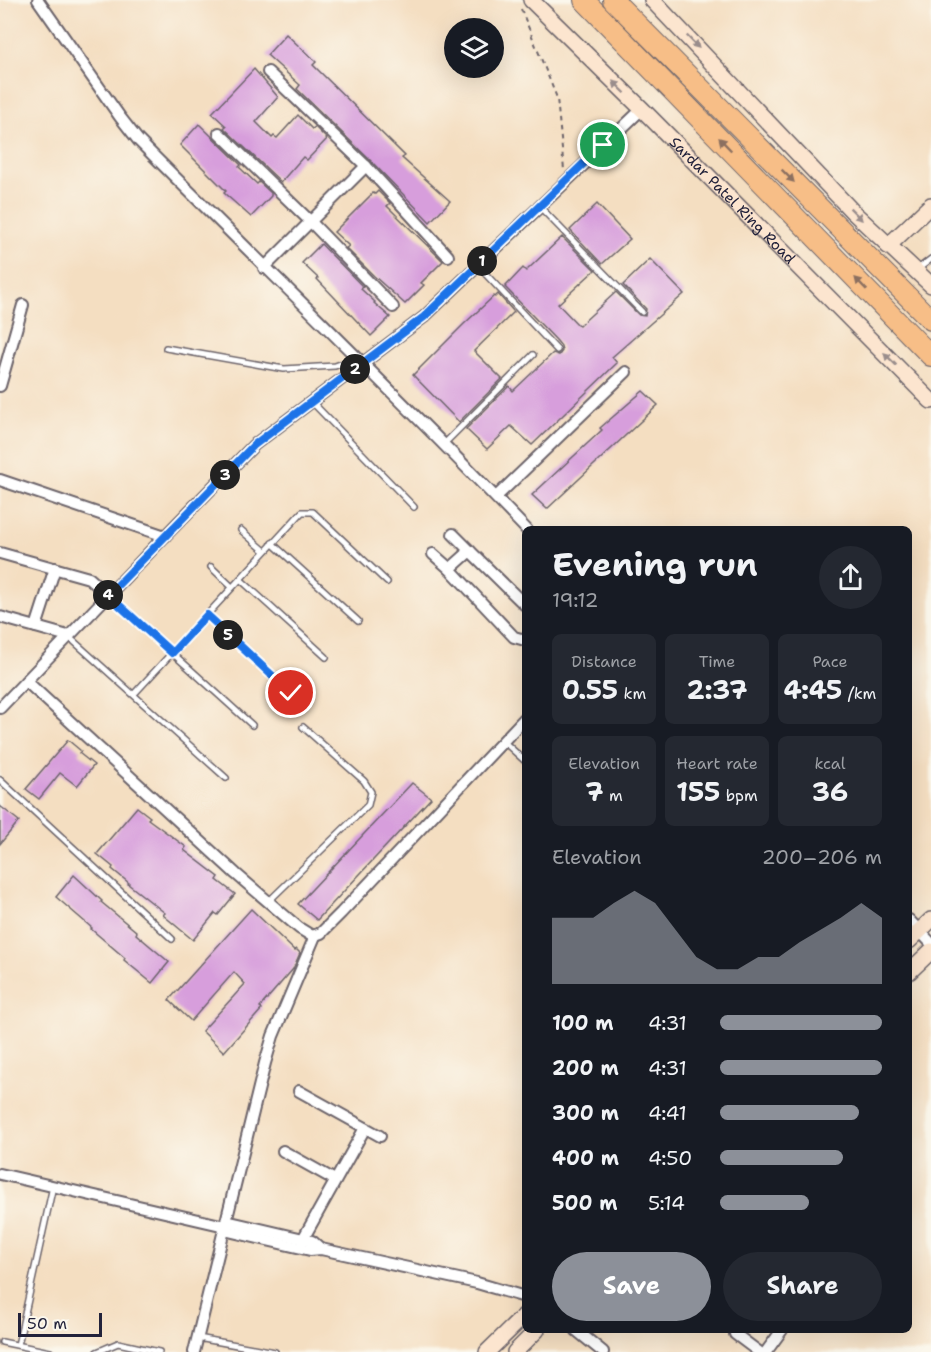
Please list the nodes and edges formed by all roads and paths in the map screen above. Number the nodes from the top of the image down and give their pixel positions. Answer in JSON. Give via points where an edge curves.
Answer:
{"nodes":[{"id":1,"x":38,"y":0,"type":"edge"},
{"id":2,"x":584,"y":0,"type":"edge"},
{"id":3,"x":613,"y":0,"type":"edge"},
{"id":4,"x":652,"y":0,"type":"edge"},
{"id":5,"x":525,"y":2,"type":"edge"},
{"id":6,"x":268,"y":72,"type":"dead end"},
{"id":7,"x":642,"y":109,"type":"junction"},
{"id":8,"x":219,"y":133,"type":"dead end"},
{"id":9,"x":366,"y":166,"type":"junction"},
{"id":10,"x":565,"y":182,"type":"junction"},
{"id":11,"x":931,"y":205,"type":"edge"},
{"id":12,"x":540,"y":206,"type":"junction"},
{"id":13,"x":310,"y":221,"type":"junction"},
{"id":14,"x":888,"y":246,"type":"junction"},
{"id":15,"x":448,"y":256,"type":"dead end"},
{"id":16,"x":931,"y":259,"type":"edge"},
{"id":17,"x":477,"y":265,"type":"junction"},
{"id":18,"x":264,"y":267,"type":"junction"},
{"id":19,"x":917,"y":270,"type":"junction"},
{"id":20,"x":931,"y":285,"type":"edge"},
{"id":21,"x":23,"y":305,"type":"dead end"},
{"id":22,"x":393,"y":307,"type":"dead end"},
{"id":23,"x":642,"y":312,"type":"dead end"},
{"id":24,"x":931,"y":320,"type":"edge"},
{"id":25,"x":166,"y":348,"type":"dead end"},
{"id":26,"x":557,"y":351,"type":"dead end"},
{"id":27,"x":533,"y":355,"type":"dead end"},
{"id":28,"x":931,"y":356,"type":"edge"},
{"id":29,"x":360,"y":361,"type":"junction"},
{"id":30,"x":626,"y":372,"type":"dead end"},
{"id":31,"x":0,"y":386,"type":"edge"},
{"id":32,"x":931,"y":401,"type":"edge"},
{"id":33,"x":312,"y":402,"type":"junction"},
{"id":34,"x":445,"y":444,"type":"junction"},
{"id":35,"x":0,"y":480,"type":"edge"},
{"id":36,"x":496,"y":497,"type":"junction"},
{"id":37,"x":414,"y":507,"type":"dead end"},
{"id":38,"x":523,"y":526,"type":"edge"},
{"id":39,"x":241,"y":530,"type":"dead end"},
{"id":40,"x":453,"y":534,"type":"dead end"},
{"id":41,"x":165,"y":536,"type":"junction"},
{"id":42,"x":272,"y":543,"type":"junction"},
{"id":43,"x":265,"y":551,"type":"junction"},
{"id":44,"x":470,"y":551,"type":"junction"},
{"id":45,"x":0,"y":553,"type":"edge"},
{"id":46,"x":433,"y":554,"type":"dead end"},
{"id":47,"x":210,"y":567,"type":"dead end"},
{"id":48,"x":55,"y":568,"type":"junction"},
{"id":49,"x":450,"y":569,"type":"junction"},
{"id":50,"x":240,"y":579,"type":"junction"},
{"id":51,"x":387,"y":582,"type":"dead end"},
{"id":52,"x":232,"y":587,"type":"junction"},
{"id":53,"x":108,"y":595,"type":"junction"},
{"id":54,"x":522,"y":602,"type":"edge"},
{"id":55,"x":207,"y":615,"type":"junction"},
{"id":56,"x":0,"y":617,"type":"edge"},
{"id":57,"x":358,"y":621,"type":"dead end"},
{"id":58,"x":36,"y":627,"type":"junction"},
{"id":59,"x":68,"y":636,"type":"junction"},
{"id":60,"x":522,"y":639,"type":"edge"},
{"id":61,"x":172,"y":653,"type":"junction"},
{"id":62,"x":326,"y":657,"type":"dead end"},
{"id":63,"x":26,"y":681,"type":"junction"},
{"id":64,"x":291,"y":693,"type":"dead end"},
{"id":65,"x":134,"y":694,"type":"junction"},
{"id":66,"x":0,"y":708,"type":"edge"},
{"id":67,"x":522,"y":721,"type":"edge"},
{"id":68,"x":252,"y":725,"type":"dead end"},
{"id":69,"x":303,"y":727,"type":"dead end"},
{"id":70,"x":503,"y":741,"type":"junction"},
{"id":71,"x":522,"y":758,"type":"edge"},
{"id":72,"x":226,"y":778,"type":"dead end"},
{"id":73,"x":0,"y":780,"type":"edge"},
{"id":74,"x":269,"y":901,"type":"junction"},
{"id":75,"x":931,"y":920,"type":"edge"},
{"id":76,"x":912,"y":931,"type":"edge"},
{"id":77,"x":315,"y":936,"type":"junction"},
{"id":78,"x":172,"y":939,"type":"dead end"},
{"id":79,"x":931,"y":943,"type":"edge"},
{"id":80,"x":931,"y":951,"type":"edge"},
{"id":81,"x":912,"y":969,"type":"edge"},
{"id":82,"x":299,"y":1090,"type":"dead end"},
{"id":83,"x":365,"y":1128,"type":"junction"},
{"id":84,"x":380,"y":1136,"type":"dead end"},
{"id":85,"x":283,"y":1151,"type":"dead end"},
{"id":86,"x":0,"y":1174,"type":"edge"},
{"id":87,"x":335,"y":1180,"type":"junction"},
{"id":88,"x":53,"y":1186,"type":"junction"},
{"id":89,"x":225,"y":1226,"type":"junction"},
{"id":90,"x":303,"y":1239,"type":"junction"},
{"id":91,"x":321,"y":1249,"type":"junction"},
{"id":92,"x":522,"y":1296,"type":"edge"},
{"id":93,"x":522,"y":1318,"type":"edge"},
{"id":94,"x":534,"y":1333,"type":"edge"},
{"id":95,"x":580,"y":1333,"type":"edge"},
{"id":96,"x":736,"y":1333,"type":"edge"},
{"id":97,"x":780,"y":1333,"type":"edge"},
{"id":98,"x":196,"y":1338,"type":"junction"},
{"id":99,"x":2,"y":1342,"type":"dead end"},
{"id":100,"x":18,"y":1345,"type":"junction"},
{"id":101,"x":50,"y":1352,"type":"edge"},
{"id":102,"x":97,"y":1352,"type":"edge"},
{"id":103,"x":159,"y":1352,"type":"edge"},
{"id":104,"x":194,"y":1352,"type":"edge"},
{"id":105,"x":275,"y":1352,"type":"edge"},
{"id":106,"x":487,"y":1352,"type":"edge"},
{"id":107,"x":515,"y":1352,"type":"edge"},
{"id":108,"x":603,"y":1352,"type":"edge"},
{"id":109,"x":759,"y":1352,"type":"edge"},
{"id":110,"x":766,"y":1352,"type":"edge"}],
"edges":[{"from":1,"to":18,"type":"street","via":[[138,140]]},
{"from":28,"to":2,"type":"highway","one_way":true},
{"from":3,"to":24,"type":"highway","one_way":true},
{"from":4,"to":14,"type":"street","one_way":true},
{"from":7,"to":5,"type":"street","name":"Sardar Patel Ring Road","one_way":true},
{"from":5,"to":10,"type":"path","via":[[557,98]]},
{"from":6,"to":9,"type":"street"},
{"from":7,"to":10,"type":"street"},
{"from":32,"to":7,"type":"street","name":"Sardar Patel Ring Road","one_way":true},
{"from":8,"to":13,"type":"street"},
{"from":9,"to":13,"type":"street"},
{"from":9,"to":15,"type":"street"},
{"from":10,"to":12,"type":"street"},
{"from":11,"to":14,"type":"street"},
{"from":12,"to":17,"type":"street"},
{"from":12,"to":23,"type":"lane"},
{"from":13,"to":18,"type":"street"},
{"from":13,"to":22,"type":"street"},
{"from":14,"to":19,"type":"street"},
{"from":16,"to":19,"type":"lane"},
{"from":17,"to":26,"type":"lane"},
{"from":17,"to":29,"type":"street","via":[[424,317]]},
{"from":18,"to":29,"type":"street"},
{"from":19,"to":20,"type":"street"},
{"from":21,"to":31,"type":"street"},
{"from":25,"to":29,"type":"lane","via":[[284,369]]},
{"from":27,"to":34,"type":"lane"},
{"from":29,"to":33,"type":"street"},
{"from":29,"to":34,"type":"street"},
{"from":30,"to":36,"type":"street"},
{"from":33,"to":37,"type":"lane"},
{"from":33,"to":41,"type":"street","via":[[254,445]]},
{"from":34,"to":36,"type":"street"},
{"from":35,"to":41,"type":"street"},
{"from":36,"to":38,"type":"street"},
{"from":39,"to":43,"type":"lane"},
{"from":40,"to":44,"type":"street"},
{"from":41,"to":53,"type":"street"},
{"from":42,"to":43,"type":"lane"},
{"from":42,"to":51,"type":"lane","via":[[302,512],[313,512]]},
{"from":42,"to":57,"type":"lane"},
{"from":43,"to":50,"type":"lane"},
{"from":44,"to":49,"type":"street"},
{"from":44,"to":54,"type":"street"},
{"from":45,"to":48,"type":"street"},
{"from":46,"to":49,"type":"street"},
{"from":47,"to":52,"type":"lane"},
{"from":48,"to":53,"type":"street","via":[[89,578]]},
{"from":48,"to":58,"type":"street"},
{"from":49,"to":60,"type":"street","via":[[513,637]]},
{"from":50,"to":52,"type":"lane"},
{"from":50,"to":62,"type":"lane"},
{"from":52,"to":55,"type":"lane"},
{"from":53,"to":59,"type":"street"},
{"from":53,"to":61,"type":"lane"},
{"from":55,"to":61,"type":"lane"},
{"from":55,"to":64,"type":"lane"},
{"from":56,"to":58,"type":"street"},
{"from":58,"to":59,"type":"street"},
{"from":59,"to":63,"type":"street"},
{"from":59,"to":65,"type":"lane"},
{"from":61,"to":65,"type":"lane"},
{"from":61,"to":68,"type":"lane"},
{"from":63,"to":66,"type":"street"},
{"from":63,"to":74,"type":"street"},
{"from":65,"to":72,"type":"lane"},
{"from":67,"to":70,"type":"street"},
{"from":69,"to":74,"type":"lane","via":[[364,781],[371,792],[368,805]]},
{"from":70,"to":71,"type":"lane"},
{"from":70,"to":77,"type":"street"},
{"from":73,"to":78,"type":"lane"},
{"from":74,"to":77,"type":"street","via":[[308,935]]},
{"from":75,"to":76,"type":"street"},
{"from":76,"to":79,"type":"street"},
{"from":77,"to":89,"type":"street","via":[[273,1036]]},
{"from":80,"to":81,"type":"street"},
{"from":82,"to":83,"type":"street"},
{"from":83,"to":84,"type":"street"},
{"from":83,"to":87,"type":"street"},
{"from":85,"to":87,"type":"street"},
{"from":86,"to":88,"type":"street"},
{"from":87,"to":90,"type":"street"},
{"from":88,"to":89,"type":"street"},
{"from":88,"to":100,"type":"lane"},
{"from":89,"to":90,"type":"street"},
{"from":89,"to":91,"type":"street","via":[[310,1250]]},
{"from":89,"to":98,"type":"street"},
{"from":90,"to":91,"type":"street"},
{"from":91,"to":92,"type":"street"},
{"from":93,"to":106,"type":"street"},
{"from":94,"to":107,"type":"street"},
{"from":95,"to":108,"type":"street"},
{"from":96,"to":109,"type":"street"},
{"from":97,"to":110,"type":"street"},
{"from":98,"to":104,"type":"street"},
{"from":98,"to":105,"type":"lane"},
{"from":99,"to":100,"type":"lane"},
{"from":100,"to":101,"type":"lane"},
{"from":102,"to":103,"type":"lane","via":[[118,1343]]}]}
